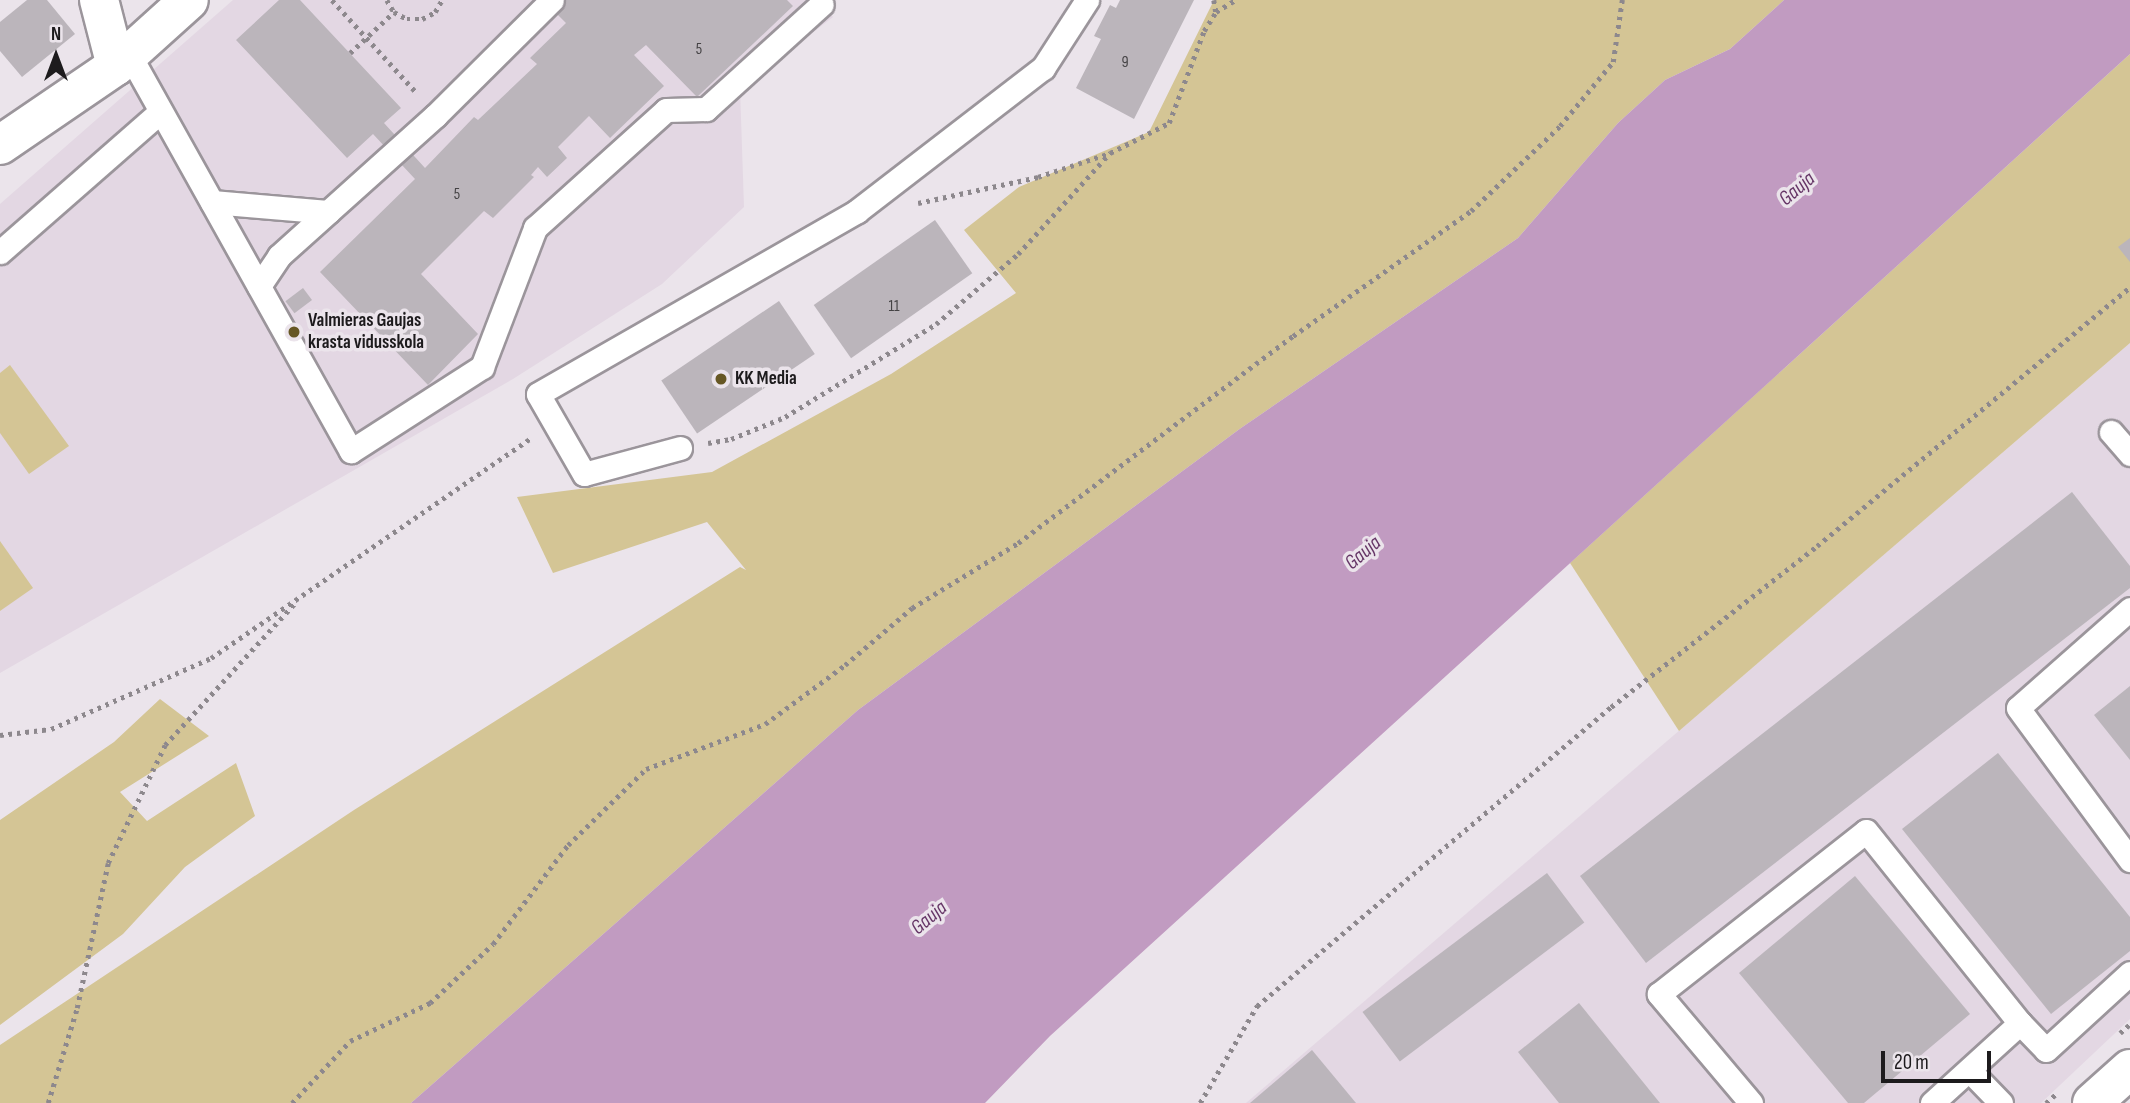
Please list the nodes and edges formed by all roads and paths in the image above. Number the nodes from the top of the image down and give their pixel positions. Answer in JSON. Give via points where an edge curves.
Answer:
{"nodes":[{"id":1,"x":99,"y":0,"type":"edge"},
{"id":2,"x":189,"y":0,"type":"edge"},
{"id":3,"x":332,"y":0,"type":"edge"},
{"id":4,"x":387,"y":0,"type":"edge"},
{"id":5,"x":442,"y":0,"type":"edge"},
{"id":6,"x":552,"y":0,"type":"edge"},
{"id":7,"x":1087,"y":0,"type":"edge"},
{"id":8,"x":1214,"y":0,"type":"edge"},
{"id":9,"x":1235,"y":0,"type":"edge"},
{"id":10,"x":1622,"y":0,"type":"edge"},
{"id":11,"x":822,"y":4,"type":"dead end"},
{"id":12,"x":394,"y":12,"type":"junction"},
{"id":13,"x":1216,"y":12,"type":"junction"},
{"id":14,"x":368,"y":37,"type":"junction"},
{"id":15,"x":350,"y":53,"type":"dead end"},
{"id":16,"x":123,"y":60,"type":"junction"},
{"id":17,"x":160,"y":112,"type":"junction"},
{"id":18,"x":436,"y":115,"type":"junction"},
{"id":19,"x":0,"y":145,"type":"edge"},
{"id":20,"x":1110,"y":153,"type":"junction"},
{"id":21,"x":212,"y":202,"type":"junction"},
{"id":22,"x":857,"y":211,"type":"junction"},
{"id":23,"x":328,"y":212,"type":"junction"},
{"id":24,"x":0,"y":252,"type":"edge"},
{"id":25,"x":259,"y":286,"type":"junction"},
{"id":26,"x":2130,"y":287,"type":"edge"},
{"id":27,"x":554,"y":422,"type":"junction"},
{"id":28,"x":2111,"y":432,"type":"dead end"},
{"id":29,"x":680,"y":448,"type":"joint"},
{"id":30,"x":2130,"y":454,"type":"edge"},
{"id":31,"x":300,"y":598,"type":"junction"},
{"id":32,"x":2130,"y":609,"type":"edge"},
{"id":33,"x":0,"y":729,"type":"edge"},
{"id":34,"x":9,"y":734,"type":"junction"},
{"id":35,"x":0,"y":735,"type":"edge"},
{"id":36,"x":2130,"y":860,"type":"edge"},
{"id":37,"x":2130,"y":973,"type":"edge"},
{"id":38,"x":2020,"y":1023,"type":"junction"},
{"id":39,"x":2130,"y":1069,"type":"edge"},
{"id":40,"x":1969,"y":1070,"type":"junction"},
{"id":41,"x":48,"y":1103,"type":"edge"},
{"id":42,"x":292,"y":1103,"type":"edge"},
{"id":43,"x":1200,"y":1103,"type":"edge"},
{"id":44,"x":1751,"y":1103,"type":"edge"},
{"id":45,"x":1932,"y":1103,"type":"edge"},
{"id":46,"x":2001,"y":1103,"type":"edge"},
{"id":47,"x":2092,"y":1103,"type":"edge"}],
"edges":[{"from":1,"to":16,"type":"street"},
{"from":2,"to":16,"type":"street"},
{"from":3,"to":14,"type":"path"},
{"from":4,"to":12,"type":"path"},
{"from":5,"to":12,"type":"path","via":[[435,12],[422,19],[407,19]]},
{"from":6,"to":18,"type":"lane"},
{"from":7,"to":22,"type":"lane","via":[[1043,68]]},
{"from":8,"to":13,"type":"path"},
{"from":9,"to":13,"type":"path"},
{"from":10,"to":42,"type":"path","via":[[1613,62],[1560,126],[1471,211],[1293,336],[1018,543],[912,608],[765,724],[646,769],[568,845],[493,943],[457,978],[430,1003],[350,1041]]},
{"from":11,"to":25,"type":"lane","via":[[706,109],[666,110],[535,228],[482,367],[351,451]]},
{"from":12,"to":14,"type":"path"},
{"from":13,"to":20,"type":"path","via":[[1204,31],[1169,124]]},
{"from":14,"to":15,"type":"path"},
{"from":14,"to":18,"type":"path"},
{"from":16,"to":17,"type":"lane"},
{"from":16,"to":19,"type":"street"},
{"from":17,"to":21,"type":"lane"},
{"from":17,"to":24,"type":"lane"},
{"from":18,"to":23,"type":"lane"},
{"from":20,"to":22,"type":"path","via":[[968,195]]},
{"from":20,"to":29,"type":"path","via":[[1018,254],[936,324],[785,417],[732,439]]},
{"from":21,"to":23,"type":"lane"},
{"from":21,"to":25,"type":"lane"},
{"from":22,"to":27,"type":"lane","via":[[538,394]]},
{"from":23,"to":25,"type":"lane","via":[[279,256]]},
{"from":26,"to":43,"type":"path","via":[[1817,546],[1611,707],[1257,1006]]},
{"from":27,"to":29,"type":"lane","via":[[584,474]]},
{"from":27,"to":31,"type":"path"},
{"from":28,"to":30,"type":"lane"},
{"from":31,"to":34,"type":"path","via":[[211,658],[51,729]]},
{"from":31,"to":41,"type":"path","via":[[165,745],[108,863],[77,1008]]},
{"from":32,"to":36,"type":"lane","via":[[2018,708]]},
{"from":33,"to":34,"type":"path"},
{"from":34,"to":35,"type":"path"},
{"from":37,"to":38,"type":"lane","via":[[2046,1050]]},
{"from":38,"to":40,"type":"lane"},
{"from":38,"to":44,"type":"lane","via":[[1866,831],[1660,994]]},
{"from":39,"to":47,"type":"street"},
{"from":40,"to":45,"type":"lane"},
{"from":40,"to":46,"type":"lane"}]}
